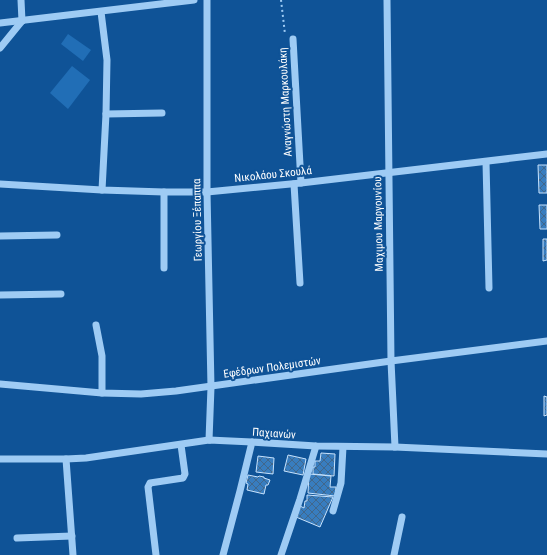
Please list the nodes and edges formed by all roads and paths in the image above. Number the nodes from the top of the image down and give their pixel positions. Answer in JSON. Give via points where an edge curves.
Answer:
{"nodes":[{"id":1,"x":21,"y":0,"type":"edge"},
{"id":2,"x":194,"y":0,"type":"edge"},
{"id":3,"x":207,"y":0,"type":"edge"},
{"id":4,"x":281,"y":0,"type":"edge"},
{"id":5,"x":387,"y":0,"type":"edge"},
{"id":6,"x":101,"y":12,"type":"junction"},
{"id":7,"x":22,"y":21,"type":"junction"},
{"id":8,"x":0,"y":23,"type":"edge"},
{"id":9,"x":293,"y":39,"type":"joint"},
{"id":10,"x":0,"y":48,"type":"edge"},
{"id":11,"x":162,"y":113,"type":"dead end"},
{"id":12,"x":106,"y":114,"type":"junction"},
{"id":13,"x":547,"y":154,"type":"edge"},
{"id":14,"x":486,"y":162,"type":"junction"},
{"id":15,"x":389,"y":172,"type":"junction"},
{"id":16,"x":297,"y":183,"type":"junction"},
{"id":17,"x":0,"y":184,"type":"edge"},
{"id":18,"x":102,"y":190,"type":"junction"},
{"id":19,"x":164,"y":192,"type":"junction"},
{"id":20,"x":207,"y":192,"type":"junction"},
{"id":21,"x":56,"y":235,"type":"dead end"},
{"id":22,"x":0,"y":236,"type":"edge"},
{"id":23,"x":164,"y":268,"type":"dead end"},
{"id":24,"x":300,"y":283,"type":"dead end"},
{"id":25,"x":489,"y":288,"type":"dead end"},
{"id":26,"x":61,"y":294,"type":"dead end"},
{"id":27,"x":0,"y":295,"type":"edge"},
{"id":28,"x":96,"y":325,"type":"dead end"},
{"id":29,"x":547,"y":341,"type":"edge"},
{"id":30,"x":391,"y":361,"type":"junction"},
{"id":31,"x":0,"y":384,"type":"edge"},
{"id":32,"x":211,"y":387,"type":"junction"},
{"id":33,"x":102,"y":393,"type":"junction"},
{"id":34,"x":209,"y":440,"type":"junction"},
{"id":35,"x":252,"y":442,"type":"junction"},
{"id":36,"x":181,"y":444,"type":"junction"},
{"id":37,"x":316,"y":446,"type":"junction"},
{"id":38,"x":343,"y":447,"type":"junction"},
{"id":39,"x":395,"y":447,"type":"junction"},
{"id":40,"x":547,"y":454,"type":"edge"},
{"id":41,"x":0,"y":459,"type":"edge"},
{"id":42,"x":66,"y":459,"type":"junction"},
{"id":43,"x":333,"y":511,"type":"dead end"},
{"id":44,"x":402,"y":517,"type":"dead end"},
{"id":45,"x":72,"y":536,"type":"junction"},
{"id":46,"x":17,"y":538,"type":"dead end"},
{"id":47,"x":73,"y":555,"type":"edge"},
{"id":48,"x":156,"y":555,"type":"edge"},
{"id":49,"x":223,"y":555,"type":"edge"},
{"id":50,"x":281,"y":555,"type":"edge"},
{"id":51,"x":394,"y":555,"type":"edge"}],
"edges":[{"from":1,"to":7,"type":"street"},
{"from":2,"to":6,"type":"street"},
{"from":3,"to":20,"type":"street","name":"Γεωργίου Ξέπαππα"},
{"from":4,"to":9,"type":"path","name":"Αναγνώστη Μαρκουλάκη","via":[[285,33]]},
{"from":5,"to":15,"type":"street","name":"Μαχιμου Mαργουνίου"},
{"from":6,"to":7,"type":"street"},
{"from":6,"to":12,"type":"street","via":[[107,60]]},
{"from":7,"to":8,"type":"street"},
{"from":7,"to":10,"type":"street"},
{"from":9,"to":16,"type":"street","name":"Αναγνώστη Μαρκουλάκη"},
{"from":11,"to":12,"type":"street"},
{"from":12,"to":18,"type":"street"},
{"from":13,"to":14,"type":"street","name":"Νικολάου Σκουλά"},
{"from":14,"to":15,"type":"street","name":"Νικολάου Σκουλά"},
{"from":14,"to":25,"type":"street"},
{"from":15,"to":16,"type":"street","name":"Νικολάου Σκουλά"},
{"from":15,"to":30,"type":"street","name":"Μαχιμου Mαργουνίου"},
{"from":16,"to":20,"type":"street","name":"Νικολάου Σκουλά"},
{"from":16,"to":24,"type":"street","name":"Αναγνώστη Μαρκουλάκη"},
{"from":17,"to":18,"type":"street","name":"Νικολάου Σκουλά"},
{"from":18,"to":19,"type":"street","name":"Νικολάου Σκουλά"},
{"from":19,"to":20,"type":"street","name":"Νικολάου Σκουλά"},
{"from":19,"to":23,"type":"street"},
{"from":20,"to":32,"type":"street","name":"Γεωργίου Ξέπαππα"},
{"from":21,"to":22,"type":"street"},
{"from":26,"to":27,"type":"street"},
{"from":28,"to":33,"type":"street","via":[[102,356]]},
{"from":29,"to":30,"type":"street","name":"Εφέδρων Πολεμιστών"},
{"from":30,"to":32,"type":"street","name":"Εφέδρων Πολεμιστών"},
{"from":30,"to":39,"type":"street","name":"Μαχιμου Mαργουνίου"},
{"from":31,"to":33,"type":"street","name":"Εφέδρων Πολεμιστών"},
{"from":32,"to":33,"type":"street","name":"Εφέδρων Πολεμιστών","via":[[141,394]]},
{"from":32,"to":34,"type":"street","name":"Γεωργίου Ξέπαππα"},
{"from":34,"to":35,"type":"street","name":"Παχιανών"},
{"from":34,"to":36,"type":"street","name":"Παχιανών"},
{"from":35,"to":37,"type":"street","name":"Παχιανών"},
{"from":35,"to":49,"type":"street"},
{"from":36,"to":42,"type":"street","name":"Παχιανών"},
{"from":36,"to":48,"type":"street","via":[[185,474],[183,478],[150,482],[148,487]]},
{"from":37,"to":38,"type":"street","name":"Παχιανών"},
{"from":37,"to":50,"type":"street"},
{"from":38,"to":39,"type":"street","name":"Παχιανών"},
{"from":38,"to":43,"type":"street","via":[[342,482]]},
{"from":39,"to":40,"type":"street","name":"Παχιανών"},
{"from":41,"to":42,"type":"street","name":"Παχιανών"},
{"from":42,"to":45,"type":"street"},
{"from":44,"to":51,"type":"street"},
{"from":45,"to":46,"type":"street"},
{"from":45,"to":47,"type":"street"}]}
